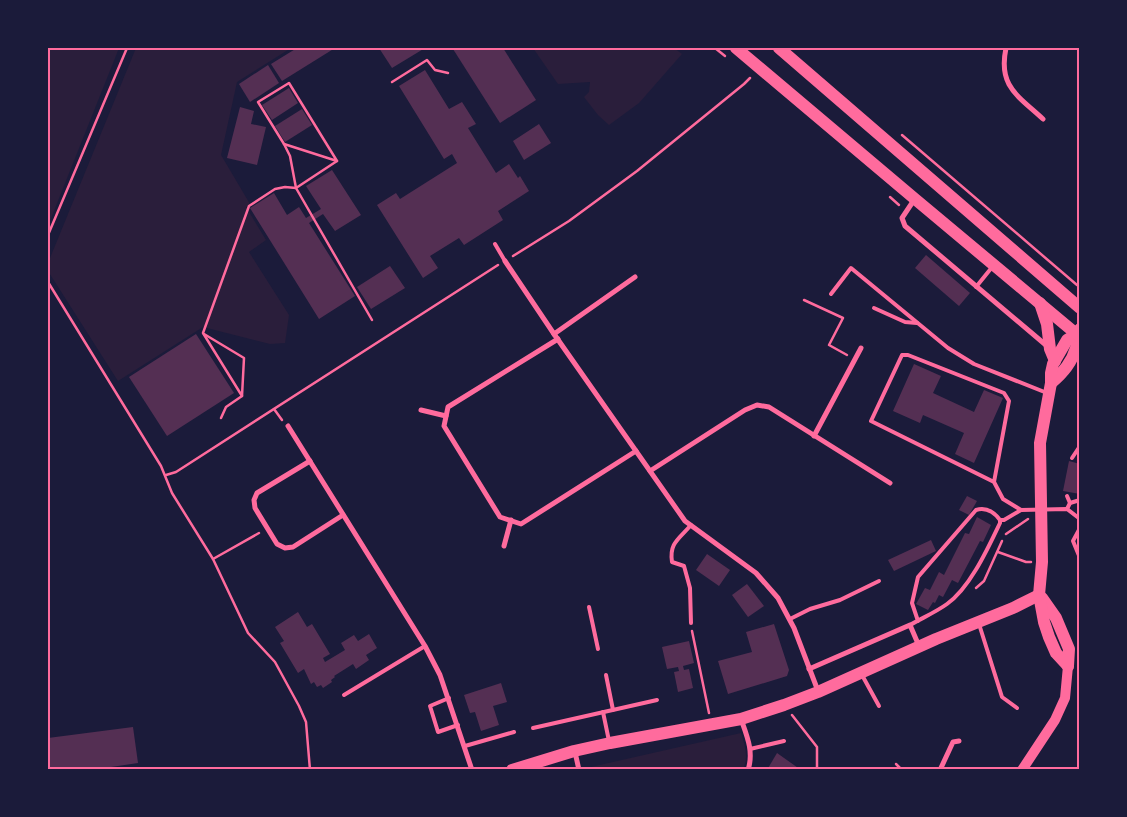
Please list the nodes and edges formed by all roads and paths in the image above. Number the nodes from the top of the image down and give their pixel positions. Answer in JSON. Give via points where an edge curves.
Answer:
{"nodes":[{"id":1,"x":127,"y":48,"type":"edge"},
{"id":2,"x":736,"y":48,"type":"edge"},
{"id":3,"x":779,"y":48,"type":"edge"},
{"id":4,"x":1006,"y":48,"type":"edge"},
{"id":5,"x":448,"y":72,"type":"dead end"},
{"id":6,"x":751,"y":77,"type":"dead end"},
{"id":7,"x":392,"y":82,"type":"dead end"},
{"id":8,"x":1042,"y":120,"type":"dead end"},
{"id":9,"x":898,"y":132,"type":"dead end"},
{"id":10,"x":284,"y":144,"type":"junction"},
{"id":11,"x":337,"y":161,"type":"junction"},
{"id":12,"x":296,"y":188,"type":"junction"},
{"id":13,"x":915,"y":200,"type":"junction"},
{"id":14,"x":48,"y":235,"type":"edge"},
{"id":15,"x":495,"y":244,"type":"dead end"},
{"id":16,"x":505,"y":261,"type":"junction"},
{"id":17,"x":995,"y":264,"type":"junction"},
{"id":18,"x":348,"y":265,"type":"dead end"},
{"id":19,"x":343,"y":269,"type":"junction"},
{"id":20,"x":634,"y":278,"type":"dead end"},
{"id":21,"x":48,"y":282,"type":"edge"},
{"id":22,"x":1080,"y":285,"type":"edge"},
{"id":23,"x":976,"y":287,"type":"junction"},
{"id":24,"x":831,"y":294,"type":"dead end"},
{"id":25,"x":804,"y":300,"type":"dead end"},
{"id":26,"x":1039,"y":303,"type":"junction"},
{"id":27,"x":874,"y":308,"type":"dead end"},
{"id":28,"x":1080,"y":308,"type":"edge"},
{"id":29,"x":372,"y":320,"type":"dead end"},
{"id":30,"x":917,"y":323,"type":"junction"},
{"id":31,"x":203,"y":333,"type":"junction"},
{"id":32,"x":1079,"y":333,"type":"edge"},
{"id":33,"x":554,"y":334,"type":"junction"},
{"id":34,"x":558,"y":339,"type":"junction"},
{"id":35,"x":860,"y":348,"type":"dead end"},
{"id":36,"x":1052,"y":355,"type":"junction"},
{"id":37,"x":855,"y":359,"type":"junction"},
{"id":38,"x":1050,"y":388,"type":"junction"},
{"id":39,"x":242,"y":396,"type":"junction"},
{"id":40,"x":274,"y":409,"type":"junction"},
{"id":41,"x":421,"y":410,"type":"dead end"},
{"id":42,"x":446,"y":416,"type":"junction"},
{"id":43,"x":221,"y":418,"type":"dead end"},
{"id":44,"x":288,"y":426,"type":"joint"},
{"id":45,"x":814,"y":436,"type":"junction"},
{"id":46,"x":1080,"y":446,"type":"edge"},
{"id":47,"x":636,"y":451,"type":"junction"},
{"id":48,"x":1072,"y":458,"type":"dead end"},
{"id":49,"x":310,"y":461,"type":"junction"},
{"id":50,"x":650,"y":472,"type":"junction"},
{"id":51,"x":166,"y":476,"type":"junction"},
{"id":52,"x":994,"y":482,"type":"junction"},
{"id":53,"x":890,"y":483,"type":"dead end"},
{"id":54,"x":1067,"y":496,"type":"dead end"},
{"id":55,"x":1080,"y":500,"type":"edge"},
{"id":56,"x":1070,"y":503,"type":"junction"},
{"id":57,"x":1067,"y":509,"type":"junction"},
{"id":58,"x":1021,"y":510,"type":"junction"},
{"id":59,"x":1041,"y":510,"type":"junction"},
{"id":60,"x":343,"y":515,"type":"junction"},
{"id":61,"x":1080,"y":519,"type":"edge"},
{"id":62,"x":511,"y":520,"type":"junction"},
{"id":63,"x":1000,"y":520,"type":"junction"},
{"id":64,"x":691,"y":525,"type":"junction"},
{"id":65,"x":267,"y":528,"type":"junction"},
{"id":66,"x":1080,"y":528,"type":"edge"},
{"id":67,"x":504,"y":546,"type":"dead end"},
{"id":68,"x":987,"y":548,"type":"junction"},
{"id":69,"x":1080,"y":558,"type":"edge"},
{"id":70,"x":213,"y":559,"type":"junction"},
{"id":71,"x":1042,"y":562,"type":"junction"},
{"id":72,"x":879,"y":582,"type":"dead end"},
{"id":73,"x":1040,"y":595,"type":"junction"},
{"id":74,"x":589,"y":607,"type":"dead end"},
{"id":75,"x":790,"y":619,"type":"junction"},
{"id":76,"x":918,"y":621,"type":"junction"},
{"id":77,"x":978,"y":622,"type":"junction"},
{"id":78,"x":691,"y":623,"type":"joint"},
{"id":79,"x":910,"y":625,"type":"junction"},
{"id":80,"x":425,"y":646,"type":"junction"},
{"id":81,"x":920,"y":647,"type":"junction"},
{"id":82,"x":598,"y":649,"type":"dead end"},
{"id":83,"x":1074,"y":666,"type":"edge"},
{"id":84,"x":809,"y":669,"type":"junction"},
{"id":85,"x":861,"y":673,"type":"junction"},
{"id":86,"x":606,"y":675,"type":"dead end"},
{"id":87,"x":818,"y":692,"type":"junction"},
{"id":88,"x":344,"y":695,"type":"dead end"},
{"id":89,"x":449,"y":698,"type":"junction"},
{"id":90,"x":657,"y":700,"type":"dead end"},
{"id":91,"x":784,"y":705,"type":"junction"},
{"id":92,"x":879,"y":706,"type":"dead end"},
{"id":93,"x":1017,"y":708,"type":"dead end"},
{"id":94,"x":613,"y":710,"type":"junction"},
{"id":95,"x":602,"y":712,"type":"junction"},
{"id":96,"x":741,"y":719,"type":"junction"},
{"id":97,"x":711,"y":724,"type":"junction"},
{"id":98,"x":458,"y":725,"type":"junction"},
{"id":99,"x":533,"y":728,"type":"dead end"},
{"id":100,"x":514,"y":732,"type":"dead end"},
{"id":101,"x":784,"y":741,"type":"dead end"},
{"id":102,"x":959,"y":741,"type":"dead end"},
{"id":103,"x":610,"y":743,"type":"junction"},
{"id":104,"x":465,"y":746,"type":"junction"},
{"id":105,"x":750,"y":748,"type":"junction"},
{"id":106,"x":574,"y":751,"type":"junction"},
{"id":107,"x":896,"y":764,"type":"dead end"},
{"id":108,"x":310,"y":770,"type":"edge"},
{"id":109,"x":472,"y":770,"type":"edge"},
{"id":110,"x":512,"y":770,"type":"edge"},
{"id":111,"x":579,"y":770,"type":"edge"},
{"id":112,"x":748,"y":770,"type":"edge"},
{"id":113,"x":817,"y":770,"type":"edge"},
{"id":114,"x":902,"y":770,"type":"edge"},
{"id":115,"x":940,"y":770,"type":"edge"},
{"id":116,"x":1022,"y":770,"type":"edge"}],
"edges":[{"from":1,"to":14,"type":"path"},
{"from":2,"to":13,"type":"main road"},
{"from":3,"to":28,"type":"main road"},
{"from":4,"to":8,"type":"street","via":[[1003,61],[1005,77],[1011,89]]},
{"from":5,"to":7,"type":"path","via":[[435,70],[427,60]]},
{"from":6,"to":16,"type":"path","via":[[637,171],[570,221]]},
{"from":9,"to":22,"type":"path"},
{"from":10,"to":11,"type":"path"},
{"from":10,"to":11,"type":"path","via":[[258,102],[289,83]]},
{"from":10,"to":12,"type":"path","via":[[290,156]]},
{"from":11,"to":12,"type":"path"},
{"from":12,"to":19,"type":"path"},
{"from":12,"to":31,"type":"path","via":[[275,189],[249,206]]},
{"from":13,"to":17,"type":"main road"},
{"from":13,"to":23,"type":"street","via":[[902,218],[905,226]]},
{"from":15,"to":16,"type":"lane"},
{"from":16,"to":33,"type":"street"},
{"from":16,"to":40,"type":"path"},
{"from":17,"to":23,"type":"lane"},
{"from":17,"to":26,"type":"main road"},
{"from":18,"to":19,"type":"path"},
{"from":19,"to":29,"type":"path"},
{"from":20,"to":33,"type":"street"},
{"from":21,"to":51,"type":"path"},
{"from":23,"to":36,"type":"street"},
{"from":24,"to":30,"type":"lane","via":[[852,268]]},
{"from":25,"to":37,"type":"path","via":[[843,318],[829,345]]},
{"from":26,"to":32,"type":"main road"},
{"from":26,"to":36,"type":"main road"},
{"from":27,"to":30,"type":"lane","via":[[905,322]]},
{"from":30,"to":38,"type":"lane","via":[[974,364]]},
{"from":31,"to":39,"type":"path"},
{"from":31,"to":39,"type":"path","via":[[244,358]]},
{"from":32,"to":36,"type":"main road"},
{"from":32,"to":38,"type":"main road","via":[[1076,348],[1065,369]]},
{"from":33,"to":34,"type":"street"},
{"from":34,"to":42,"type":"street","via":[[448,407]]},
{"from":34,"to":47,"type":"street"},
{"from":35,"to":37,"type":"street"},
{"from":36,"to":38,"type":"main road"},
{"from":37,"to":45,"type":"street"},
{"from":38,"to":59,"type":"main road","via":[[1040,443]]},
{"from":39,"to":43,"type":"path","via":[[226,407]]},
{"from":40,"to":44,"type":"path"},
{"from":40,"to":51,"type":"path"},
{"from":41,"to":42,"type":"street"},
{"from":42,"to":62,"type":"street","via":[[444,426],[500,517]]},
{"from":44,"to":49,"type":"street"},
{"from":45,"to":50,"type":"street","via":[[769,407],[758,405],[745,410]]},
{"from":45,"to":53,"type":"street"},
{"from":46,"to":48,"type":"lane"},
{"from":47,"to":50,"type":"street"},
{"from":47,"to":62,"type":"street","via":[[521,524]]},
{"from":49,"to":60,"type":"street"},
{"from":49,"to":65,"type":"street","via":[[257,493],[255,508]]},
{"from":50,"to":64,"type":"street"},
{"from":51,"to":70,"type":"path","via":[[172,493]]},
{"from":52,"to":52,"type":"lane","via":[[871,421],[902,355],[1004,394],[1009,401]]},
{"from":52,"to":58,"type":"lane","via":[[1003,499]]},
{"from":54,"to":56,"type":"lane"},
{"from":55,"to":56,"type":"lane"},
{"from":56,"to":57,"type":"lane"},
{"from":57,"to":59,"type":"lane"},
{"from":57,"to":61,"type":"lane"},
{"from":58,"to":59,"type":"lane"},
{"from":58,"to":63,"type":"lane"},
{"from":59,"to":71,"type":"main road"},
{"from":60,"to":65,"type":"street","via":[[293,547],[277,544]]},
{"from":60,"to":80,"type":"street"},
{"from":62,"to":67,"type":"street"},
{"from":63,"to":68,"type":"lane"},
{"from":63,"to":76,"type":"lane","via":[[988,510],[976,510],[918,577],[912,603]]},
{"from":64,"to":75,"type":"street","via":[[756,573],[778,598]]},
{"from":64,"to":78,"type":"lane","via":[[670,551],[672,562],[684,566],[690,588]]},
{"from":65,"to":70,"type":"path"},
{"from":66,"to":69,"type":"lane","via":[[1073,541]]},
{"from":68,"to":71,"type":"path","via":[[1026,562]]},
{"from":68,"to":76,"type":"lane","via":[[973,575],[949,603]]},
{"from":70,"to":108,"type":"path","via":[[248,633],[275,662],[299,706],[306,722]]},
{"from":71,"to":73,"type":"main road"},
{"from":72,"to":75,"type":"lane"},
{"from":73,"to":77,"type":"main road"},
{"from":73,"to":83,"type":"main road","via":[[1044,622],[1056,653]]},
{"from":74,"to":82,"type":"lane"},
{"from":75,"to":84,"type":"street"},
{"from":76,"to":79,"type":"lane"},
{"from":77,"to":81,"type":"main road"},
{"from":77,"to":93,"type":"lane","via":[[1002,697]]},
{"from":78,"to":97,"type":"path"},
{"from":79,"to":81,"type":"street"},
{"from":79,"to":84,"type":"street"},
{"from":80,"to":88,"type":"lane"},
{"from":80,"to":89,"type":"street"},
{"from":81,"to":85,"type":"main road"},
{"from":83,"to":116,"type":"main road","via":[[1055,720]]},
{"from":84,"to":87,"type":"street"},
{"from":85,"to":87,"type":"main road"},
{"from":85,"to":92,"type":"lane"},
{"from":86,"to":94,"type":"lane"},
{"from":87,"to":91,"type":"main road"},
{"from":89,"to":98,"type":"street"},
{"from":89,"to":98,"type":"lane","via":[[430,706],[438,732]]},
{"from":90,"to":94,"type":"lane"},
{"from":91,"to":96,"type":"main road"},
{"from":91,"to":113,"type":"path","via":[[817,747]]},
{"from":94,"to":95,"type":"lane"},
{"from":95,"to":99,"type":"lane"},
{"from":95,"to":103,"type":"lane"},
{"from":96,"to":97,"type":"main road"},
{"from":96,"to":105,"type":"street"},
{"from":97,"to":103,"type":"main road"},
{"from":98,"to":104,"type":"street"},
{"from":100,"to":104,"type":"lane"},
{"from":101,"to":105,"type":"lane"},
{"from":102,"to":115,"type":"street","via":[[953,742]]},
{"from":103,"to":106,"type":"main road"},
{"from":104,"to":109,"type":"street"},
{"from":105,"to":112,"type":"street"},
{"from":106,"to":110,"type":"main road"},
{"from":106,"to":111,"type":"street"},
{"from":107,"to":114,"type":"path"}]}
